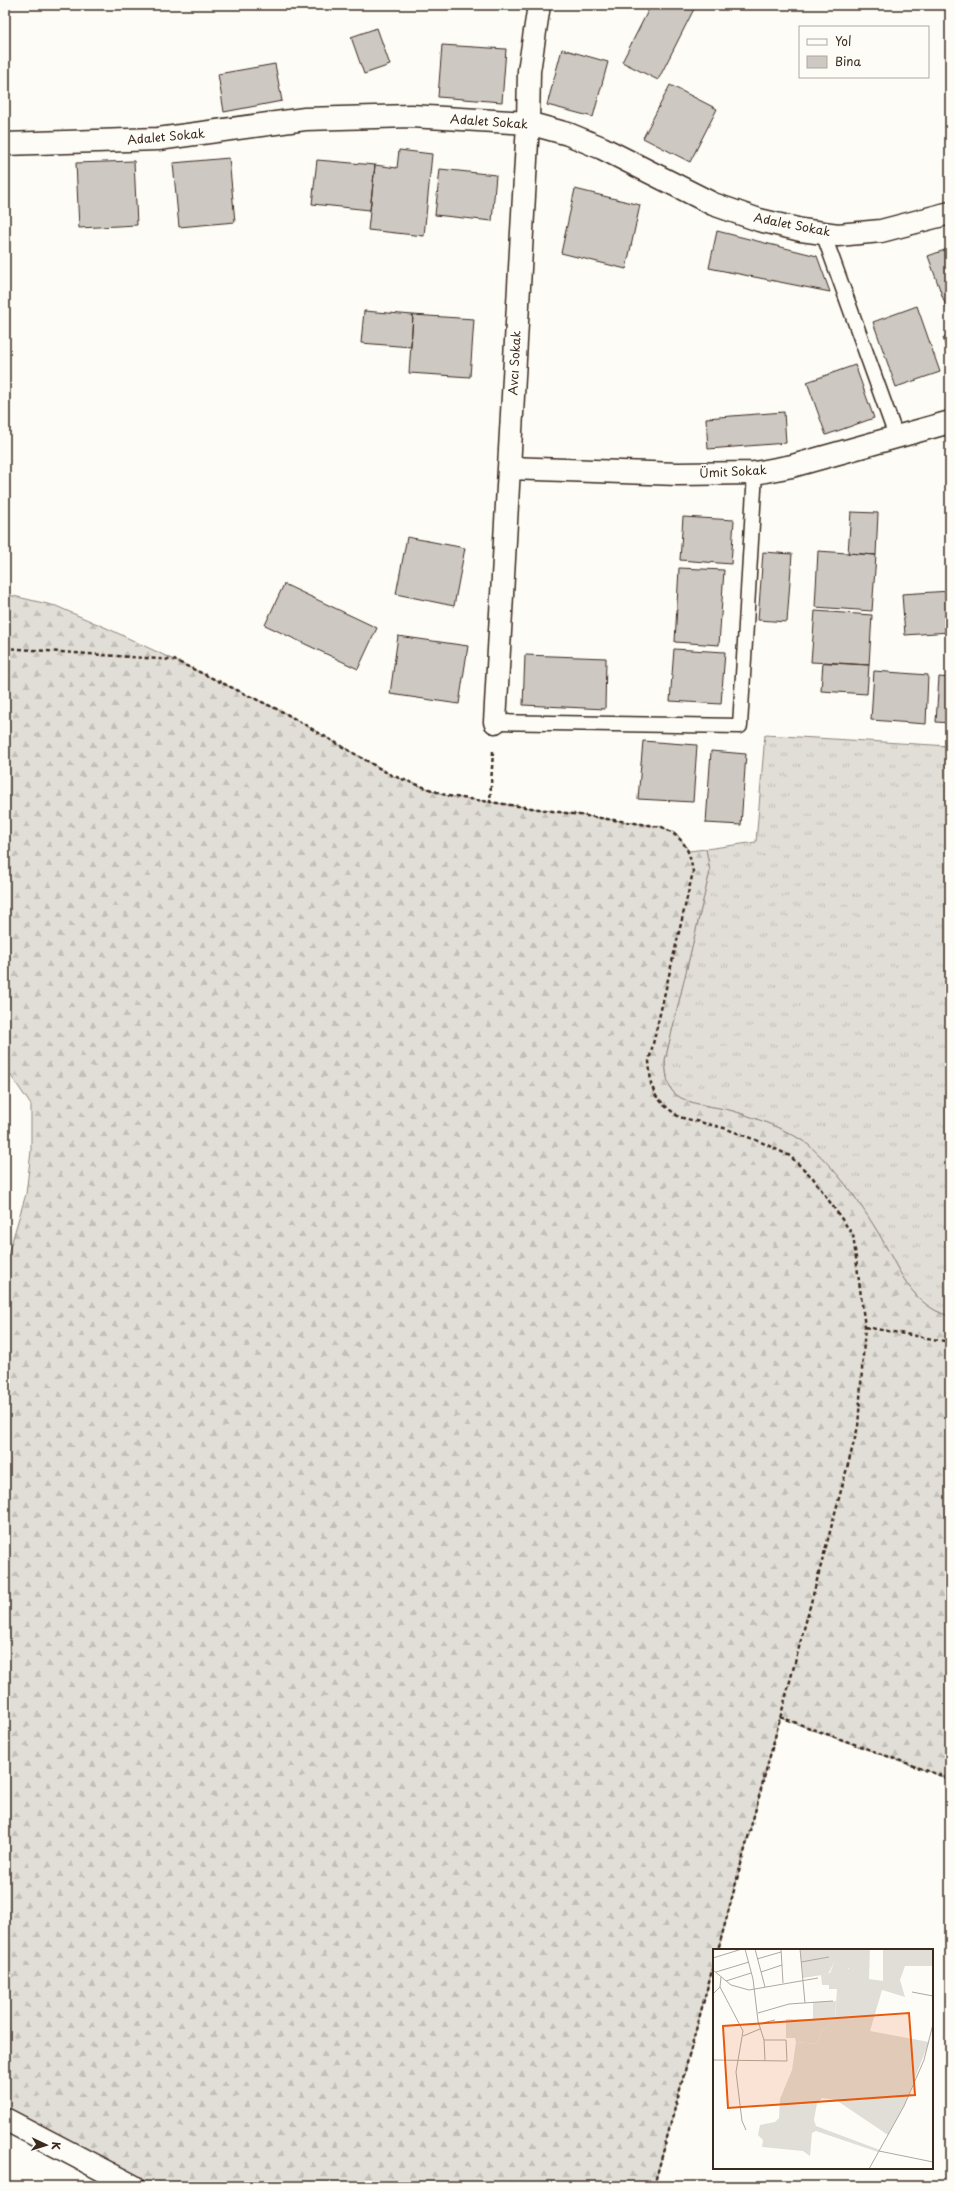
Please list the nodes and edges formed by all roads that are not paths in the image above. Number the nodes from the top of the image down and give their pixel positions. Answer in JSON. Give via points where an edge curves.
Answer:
{"nodes":[{"id":1,"x":539,"y":5,"type":"edge"},
{"id":2,"x":528,"y":123,"type":"junction"},
{"id":3,"x":5,"y":144,"type":"edge"},
{"id":4,"x":950,"y":212,"type":"edge"},
{"id":5,"x":823,"y":233,"type":"junction"},
{"id":6,"x":950,"y":422,"type":"edge"},
{"id":7,"x":896,"y":436,"type":"junction"},
{"id":8,"x":509,"y":468,"type":"junction"},
{"id":9,"x":755,"y":473,"type":"junction"},
{"id":10,"x":495,"y":722,"type":"joint"},
{"id":11,"x":5,"y":2119,"type":"edge"},
{"id":12,"x":133,"y":2186,"type":"edge"}],
"edges":[{"from":1,"to":2,"type":"street","name":"Avcı Sokak","via":[[529,71]]},
{"from":2,"to":3,"type":"street","name":"Adalet Sokak","via":[[411,116],[305,119],[158,139]]},
{"from":2,"to":5,"type":"street","name":"Adalet Sokak","via":[[568,134],[602,148],[713,204],[759,220]]},
{"from":2,"to":8,"type":"street","name":"Avcı Sokak"},
{"from":4,"to":5,"type":"street","name":"Adalet Sokak","via":[[881,231],[838,235]]},
{"from":5,"to":7,"type":"lane"},
{"from":6,"to":7,"type":"street","name":"Ümit Sokak"},
{"from":7,"to":9,"type":"street","name":"Ümit Sokak","via":[[792,466]]},
{"from":8,"to":9,"type":"street","name":"Ümit Sokak","via":[[678,474]]},
{"from":8,"to":10,"type":"street","name":"Avcı Sokak"},
{"from":9,"to":10,"type":"lane","via":[[740,726]]},
{"from":11,"to":12,"type":"street"}]}
